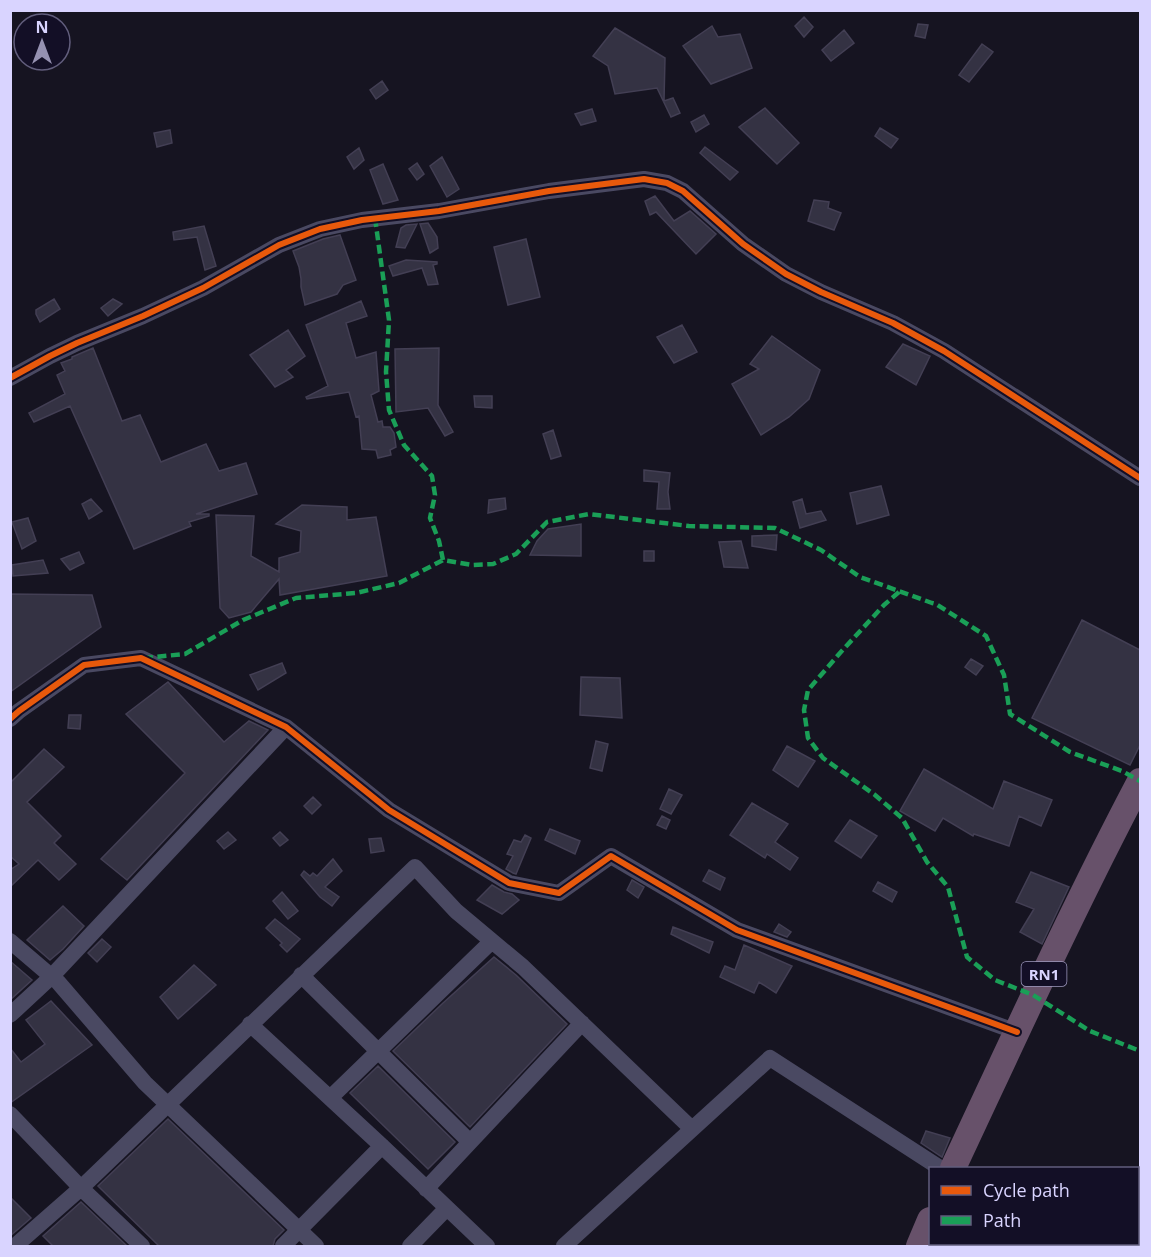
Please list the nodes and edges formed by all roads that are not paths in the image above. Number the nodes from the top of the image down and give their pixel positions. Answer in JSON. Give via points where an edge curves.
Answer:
{"nodes":[{"id":1,"x":10,"y":378,"type":"edge"},
{"id":2,"x":1140,"y":478,"type":"edge"},
{"id":3,"x":10,"y":719,"type":"edge"},
{"id":4,"x":286,"y":727,"type":"junction"},
{"id":5,"x":1140,"y":782,"type":"edge"},
{"id":6,"x":10,"y":941,"type":"edge"},
{"id":7,"x":492,"y":941,"type":"junction"},
{"id":8,"x":301,"y":975,"type":"junction"},
{"id":9,"x":51,"y":976,"type":"junction"},
{"id":10,"x":10,"y":1015,"type":"edge"},
{"id":11,"x":582,"y":1023,"type":"junction"},
{"id":12,"x":250,"y":1024,"type":"junction"},
{"id":13,"x":1017,"y":1032,"type":"junction"},
{"id":14,"x":378,"y":1051,"type":"junction"},
{"id":15,"x":330,"y":1098,"type":"junction"},
{"id":16,"x":169,"y":1105,"type":"junction"},
{"id":17,"x":10,"y":1114,"type":"edge"},
{"id":18,"x":692,"y":1129,"type":"junction"},
{"id":19,"x":471,"y":1142,"type":"junction"},
{"id":20,"x":382,"y":1146,"type":"junction"},
{"id":21,"x":938,"y":1167,"type":"edge"},
{"id":22,"x":954,"y":1167,"type":"edge"},
{"id":23,"x":81,"y":1188,"type":"junction"},
{"id":24,"x":426,"y":1189,"type":"junction"},
{"id":25,"x":447,"y":1208,"type":"junction"},
{"id":26,"x":929,"y":1222,"type":"edge"},
{"id":27,"x":299,"y":1230,"type":"junction"},
{"id":28,"x":35,"y":1241,"type":"edge"},
{"id":29,"x":15,"y":1246,"type":"edge"},
{"id":30,"x":142,"y":1246,"type":"edge"},
{"id":31,"x":283,"y":1246,"type":"edge"},
{"id":32,"x":316,"y":1246,"type":"edge"},
{"id":33,"x":410,"y":1246,"type":"edge"},
{"id":34,"x":487,"y":1246,"type":"edge"},
{"id":35,"x":564,"y":1246,"type":"edge"},
{"id":36,"x":919,"y":1246,"type":"edge"}],
"edges":[{"from":1,"to":2,"type":"street","via":[[320,229],[644,179],[683,191],[743,244],[786,274],[918,336]]},
{"from":3,"to":4,"type":"street","via":[[84,665],[141,658]]},
{"from":4,"to":9,"type":"street"},
{"from":4,"to":13,"type":"street","via":[[389,810],[509,883],[559,893],[610,856],[737,930]]},
{"from":5,"to":13,"type":"highway","number":"RN1"},
{"from":6,"to":9,"type":"street"},
{"from":7,"to":8,"type":"street","via":[[456,911],[415,867]]},
{"from":7,"to":11,"type":"street"},
{"from":7,"to":14,"type":"street"},
{"from":8,"to":12,"type":"street"},
{"from":8,"to":14,"type":"street"},
{"from":9,"to":10,"type":"street"},
{"from":9,"to":16,"type":"street"},
{"from":11,"to":18,"type":"street"},
{"from":11,"to":19,"type":"street"},
{"from":12,"to":15,"type":"street"},
{"from":12,"to":16,"type":"street"},
{"from":13,"to":22,"type":"highway","number":"RN1"},
{"from":14,"to":15,"type":"street"},
{"from":14,"to":19,"type":"street"},
{"from":15,"to":20,"type":"street"},
{"from":16,"to":23,"type":"street"},
{"from":16,"to":27,"type":"street"},
{"from":17,"to":23,"type":"street"},
{"from":18,"to":21,"type":"street","via":[[770,1058]]},
{"from":18,"to":35,"type":"street"},
{"from":19,"to":24,"type":"street"},
{"from":20,"to":24,"type":"street"},
{"from":20,"to":27,"type":"street"},
{"from":23,"to":28,"type":"street"},
{"from":23,"to":30,"type":"street"},
{"from":24,"to":25,"type":"street"},
{"from":25,"to":33,"type":"street"},
{"from":25,"to":34,"type":"street"},
{"from":26,"to":36,"type":"highway"},
{"from":27,"to":31,"type":"street"},
{"from":27,"to":32,"type":"street"},
{"from":28,"to":29,"type":"street"}]}
